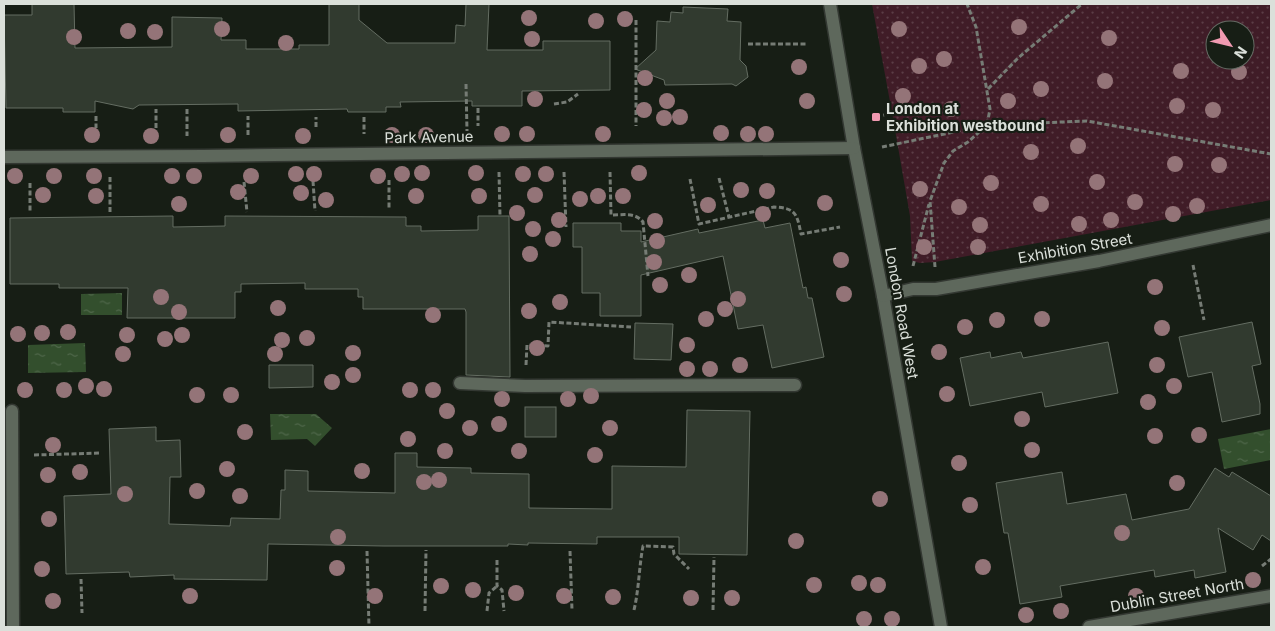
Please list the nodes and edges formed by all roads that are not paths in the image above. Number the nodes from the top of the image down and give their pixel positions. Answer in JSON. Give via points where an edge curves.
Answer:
{"nodes":[{"id":1,"x":830,"y":4,"type":"edge"},
{"id":2,"x":854,"y":148,"type":"junction"},
{"id":3,"x":4,"y":157,"type":"edge"},
{"id":4,"x":1271,"y":225,"type":"edge"},
{"id":5,"x":883,"y":296,"type":"junction"},
{"id":6,"x":460,"y":383,"type":"dead end"},
{"id":7,"x":795,"y":385,"type":"dead end"},
{"id":8,"x":12,"y":411,"type":"dead end"},
{"id":9,"x":1271,"y":596,"type":"edge"},
{"id":10,"x":13,"y":627,"type":"edge"},
{"id":11,"x":941,"y":627,"type":"edge"},
{"id":12,"x":1089,"y":627,"type":"edge"}],
"edges":[{"from":1,"to":2,"type":"street","name":"London Road West"},
{"from":2,"to":3,"type":"street","name":"Park Avenue"},
{"from":2,"to":5,"type":"street","name":"London Road West"},
{"from":4,"to":5,"type":"street","name":"Exhibition Street","via":[[1099,261]]},
{"from":5,"to":11,"type":"street","name":"London Road West"},
{"from":6,"to":7,"type":"street","via":[[525,386]]},
{"from":8,"to":10,"type":"street"},
{"from":9,"to":12,"type":"street","name":"Dublin Street North"}]}
